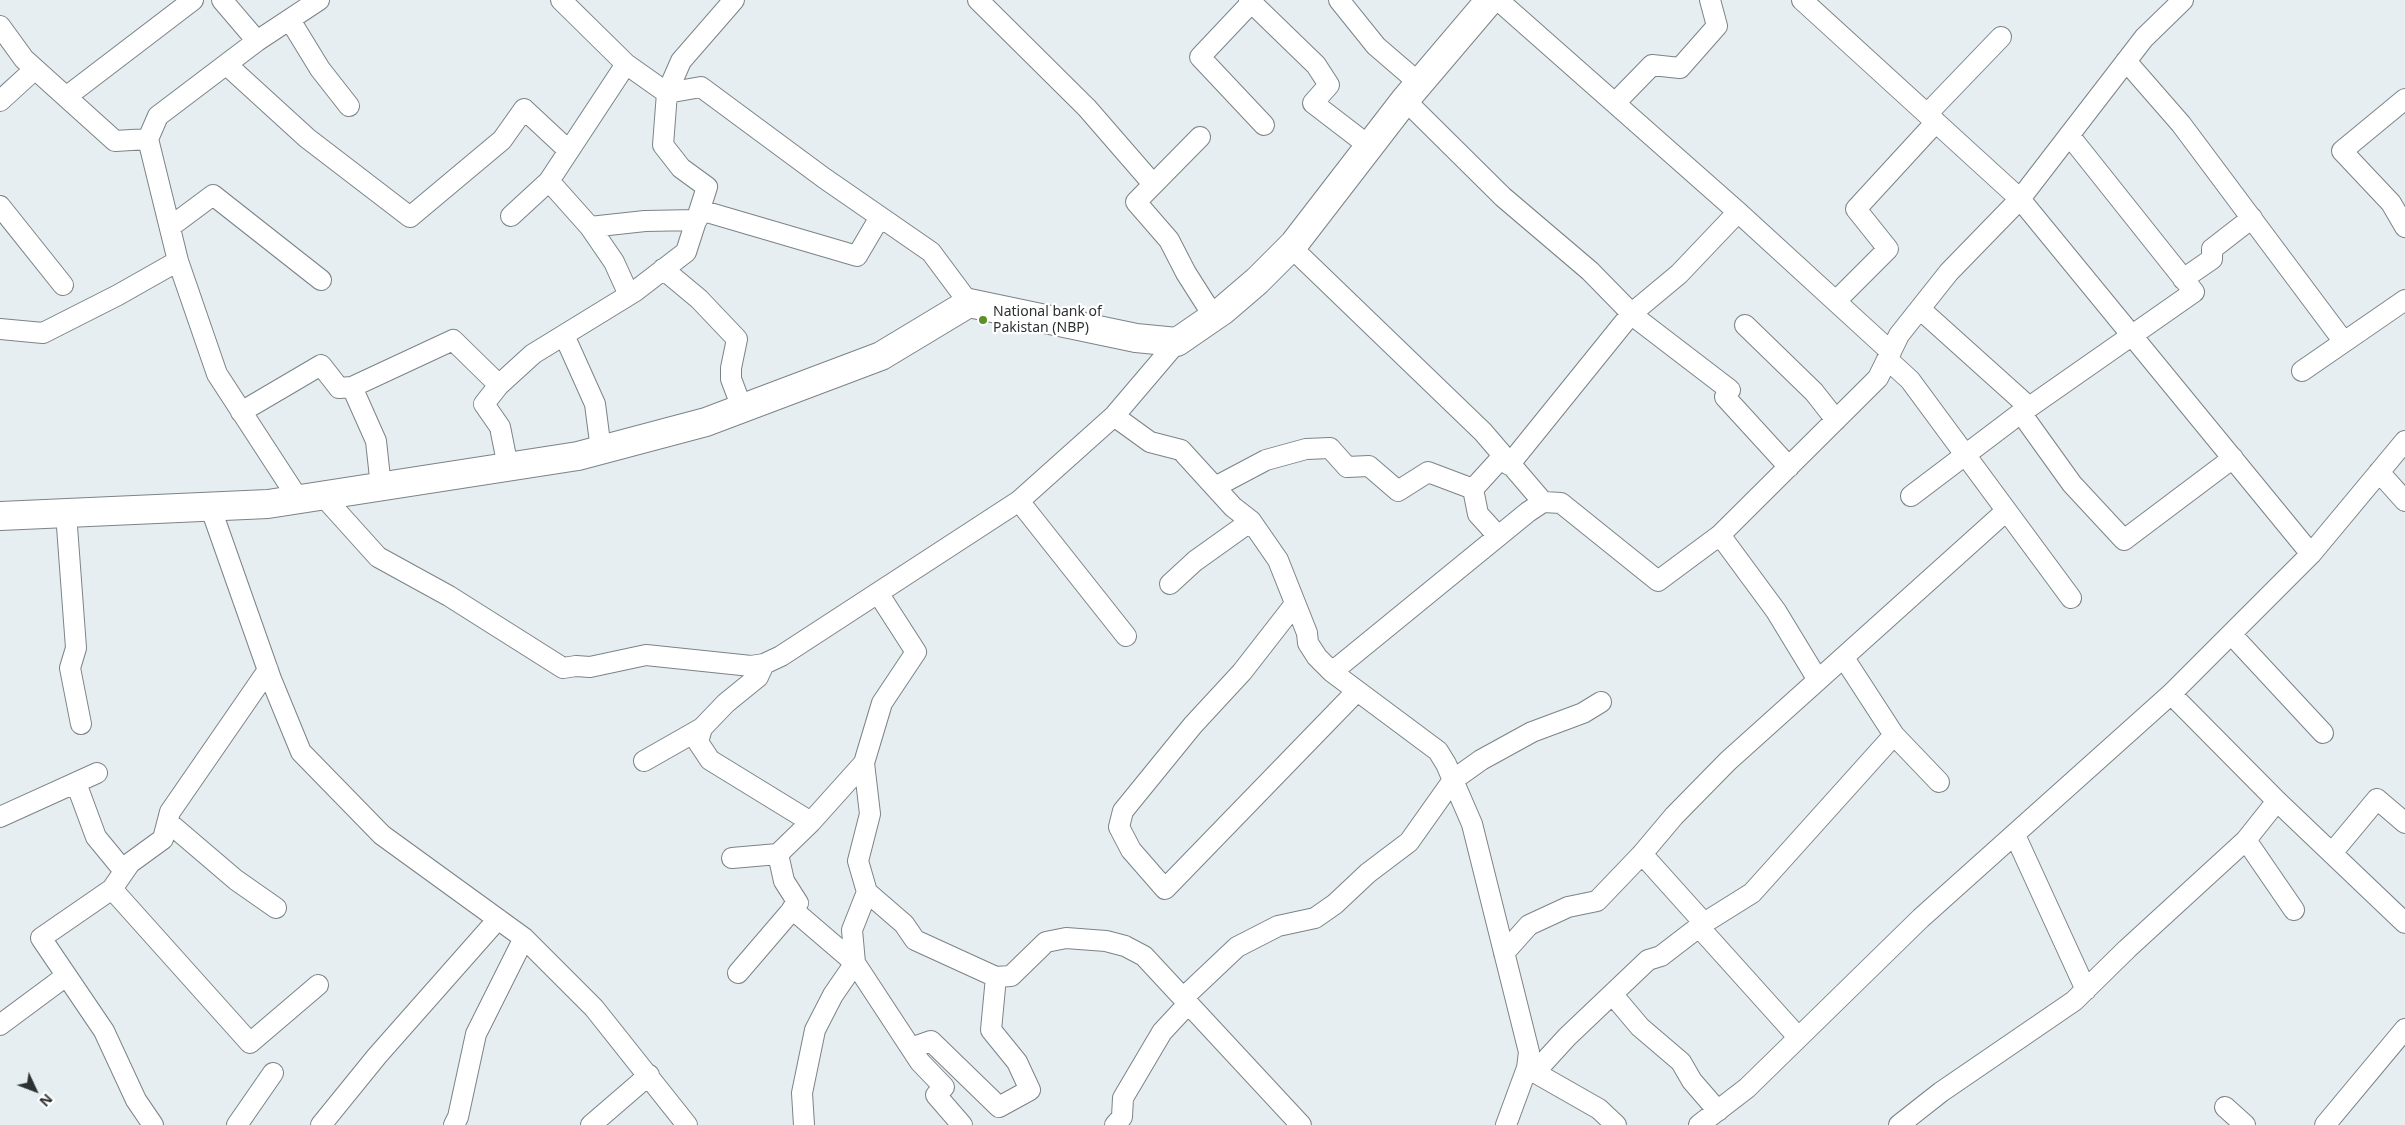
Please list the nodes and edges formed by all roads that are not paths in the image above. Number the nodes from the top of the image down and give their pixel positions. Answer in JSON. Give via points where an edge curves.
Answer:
{"nodes":[{"id":1,"x":193,"y":0,"type":"edge"},
{"id":2,"x":222,"y":0,"type":"edge"},
{"id":3,"x":319,"y":0,"type":"edge"},
{"id":4,"x":561,"y":0,"type":"edge"},
{"id":5,"x":734,"y":0,"type":"edge"},
{"id":6,"x":978,"y":0,"type":"edge"},
{"id":7,"x":1339,"y":0,"type":"edge"},
{"id":8,"x":1490,"y":0,"type":"edge"},
{"id":9,"x":1498,"y":0,"type":"edge"},
{"id":10,"x":1710,"y":0,"type":"edge"},
{"id":11,"x":1802,"y":0,"type":"edge"},
{"id":12,"x":1250,"y":1,"type":"edge"},
{"id":13,"x":2174,"y":3,"type":"edge"},
{"id":14,"x":290,"y":20,"type":"junction"},
{"id":15,"x":0,"y":26,"type":"edge"},
{"id":16,"x":2001,"y":37,"type":"dead end"},
{"id":17,"x":257,"y":41,"type":"junction"},
{"id":18,"x":2126,"y":61,"type":"junction"},
{"id":19,"x":626,"y":64,"type":"junction"},
{"id":20,"x":226,"y":65,"type":"junction"},
{"id":21,"x":35,"y":69,"type":"junction"},
{"id":22,"x":1412,"y":92,"type":"junction"},
{"id":23,"x":667,"y":93,"type":"junction"},
{"id":24,"x":66,"y":97,"type":"junction"},
{"id":25,"x":2405,"y":100,"type":"edge"},
{"id":26,"x":0,"y":101,"type":"edge"},
{"id":27,"x":1615,"y":103,"type":"junction"},
{"id":28,"x":349,"y":106,"type":"dead end"},
{"id":29,"x":1931,"y":118,"type":"junction"},
{"id":30,"x":1264,"y":125,"type":"dead end"},
{"id":31,"x":2069,"y":135,"type":"junction"},
{"id":32,"x":1200,"y":137,"type":"dead end"},
{"id":33,"x":148,"y":139,"type":"junction"},
{"id":34,"x":1369,"y":146,"type":"junction"},
{"id":35,"x":568,"y":150,"type":"junction"},
{"id":36,"x":549,"y":181,"type":"junction"},
{"id":37,"x":1153,"y":184,"type":"junction"},
{"id":38,"x":2020,"y":199,"type":"junction"},
{"id":39,"x":0,"y":206,"type":"edge"},
{"id":40,"x":1738,"y":212,"type":"junction"},
{"id":41,"x":698,"y":215,"type":"junction"},
{"id":42,"x":511,"y":216,"type":"dead end"},
{"id":43,"x":880,"y":217,"type":"junction"},
{"id":44,"x":2252,"y":218,"type":"junction"},
{"id":45,"x":170,"y":227,"type":"junction"},
{"id":46,"x":590,"y":227,"type":"junction"},
{"id":47,"x":2405,"y":227,"type":"edge"},
{"id":48,"x":1291,"y":247,"type":"junction"},
{"id":49,"x":178,"y":261,"type":"junction"},
{"id":50,"x":663,"y":269,"type":"junction"},
{"id":51,"x":2183,"y":279,"type":"junction"},
{"id":52,"x":322,"y":280,"type":"dead end"},
{"id":53,"x":63,"y":285,"type":"dead end"},
{"id":54,"x":630,"y":294,"type":"junction"},
{"id":55,"x":2405,"y":300,"type":"edge"},
{"id":56,"x":1836,"y":301,"type":"junction"},
{"id":57,"x":968,"y":303,"type":"junction"},
{"id":58,"x":1920,"y":309,"type":"junction"},
{"id":59,"x":1632,"y":314,"type":"junction"},
{"id":60,"x":1214,"y":317,"type":"junction"},
{"id":61,"x":1745,"y":325,"type":"dead end"},
{"id":62,"x":0,"y":329,"type":"edge"},
{"id":63,"x":564,"y":335,"type":"junction"},
{"id":64,"x":2133,"y":336,"type":"junction"},
{"id":65,"x":1177,"y":342,"type":"junction"},
{"id":66,"x":2344,"y":342,"type":"junction"},
{"id":67,"x":1889,"y":355,"type":"junction"},
{"id":68,"x":2302,"y":371,"type":"dead end"},
{"id":69,"x":499,"y":384,"type":"junction"},
{"id":70,"x":352,"y":387,"type":"junction"},
{"id":71,"x":742,"y":408,"type":"junction"},
{"id":72,"x":2025,"y":410,"type":"junction"},
{"id":73,"x":241,"y":412,"type":"junction"},
{"id":74,"x":1114,"y":416,"type":"junction"},
{"id":75,"x":1836,"y":420,"type":"junction"},
{"id":76,"x":2405,"y":441,"type":"edge"},
{"id":77,"x":601,"y":450,"type":"junction"},
{"id":78,"x":1965,"y":455,"type":"junction"},
{"id":79,"x":2233,"y":458,"type":"junction"},
{"id":80,"x":1506,"y":460,"type":"junction"},
{"id":81,"x":1788,"y":466,"type":"junction"},
{"id":82,"x":508,"y":467,"type":"junction"},
{"id":83,"x":2379,"y":472,"type":"junction"},
{"id":84,"x":381,"y":487,"type":"junction"},
{"id":85,"x":1215,"y":487,"type":"junction"},
{"id":86,"x":1473,"y":489,"type":"junction"},
{"id":87,"x":1911,"y":496,"type":"dead end"},
{"id":88,"x":311,"y":498,"type":"junction"},
{"id":89,"x":2405,"y":501,"type":"edge"},
{"id":90,"x":1019,"y":502,"type":"junction"},
{"id":91,"x":1543,"y":502,"type":"junction"},
{"id":92,"x":210,"y":506,"type":"junction"},
{"id":93,"x":2005,"y":512,"type":"junction"},
{"id":94,"x":66,"y":513,"type":"junction"},
{"id":95,"x":0,"y":516,"type":"edge"},
{"id":96,"x":1251,"y":521,"type":"junction"},
{"id":97,"x":1720,"y":535,"type":"junction"},
{"id":98,"x":1498,"y":536,"type":"junction"},
{"id":99,"x":2311,"y":554,"type":"junction"},
{"id":100,"x":1170,"y":584,"type":"dead end"},
{"id":101,"x":878,"y":593,"type":"junction"},
{"id":102,"x":2071,"y":598,"type":"dead end"},
{"id":103,"x":1295,"y":604,"type":"junction"},
{"id":104,"x":2231,"y":634,"type":"junction"},
{"id":105,"x":1126,"y":636,"type":"dead end"},
{"id":106,"x":1844,"y":658,"type":"junction"},
{"id":107,"x":764,"y":664,"type":"junction"},
{"id":108,"x":268,"y":670,"type":"junction"},
{"id":109,"x":1332,"y":672,"type":"junction"},
{"id":110,"x":1818,"y":680,"type":"junction"},
{"id":111,"x":1357,"y":691,"type":"junction"},
{"id":112,"x":2171,"y":694,"type":"junction"},
{"id":113,"x":1601,"y":702,"type":"dead end"},
{"id":114,"x":81,"y":724,"type":"dead end"},
{"id":115,"x":702,"y":728,"type":"junction"},
{"id":116,"x":2323,"y":733,"type":"dead end"},
{"id":117,"x":1894,"y":735,"type":"junction"},
{"id":118,"x":644,"y":760,"type":"dead end"},
{"id":119,"x":864,"y":763,"type":"junction"},
{"id":120,"x":97,"y":773,"type":"dead end"},
{"id":121,"x":1453,"y":780,"type":"junction"},
{"id":122,"x":1939,"y":782,"type":"dead end"},
{"id":123,"x":76,"y":783,"type":"junction"},
{"id":124,"x":2277,"y":801,"type":"junction"},
{"id":125,"x":0,"y":817,"type":"edge"},
{"id":126,"x":168,"y":822,"type":"junction"},
{"id":127,"x":811,"y":822,"type":"junction"},
{"id":128,"x":2405,"y":823,"type":"edge"},
{"id":129,"x":2014,"y":834,"type":"junction"},
{"id":130,"x":2246,"y":840,"type":"junction"},
{"id":131,"x":2332,"y":853,"type":"junction"},
{"id":132,"x":778,"y":854,"type":"junction"},
{"id":133,"x":1642,"y":854,"type":"junction"},
{"id":134,"x":732,"y":858,"type":"dead end"},
{"id":135,"x":124,"y":871,"type":"junction"},
{"id":136,"x":112,"y":889,"type":"junction"},
{"id":137,"x":867,"y":892,"type":"junction"},
{"id":138,"x":276,"y":908,"type":"dead end"},
{"id":139,"x":792,"y":909,"type":"junction"},
{"id":140,"x":2294,"y":910,"type":"dead end"},
{"id":141,"x":498,"y":919,"type":"junction"},
{"id":142,"x":2405,"y":923,"type":"edge"},
{"id":143,"x":1701,"y":925,"type":"junction"},
{"id":144,"x":524,"y":938,"type":"junction"},
{"id":145,"x":1504,"y":953,"type":"junction"},
{"id":146,"x":855,"y":963,"type":"junction"},
{"id":147,"x":738,"y":973,"type":"dead end"},
{"id":148,"x":66,"y":976,"type":"junction"},
{"id":149,"x":996,"y":977,"type":"junction"},
{"id":150,"x":318,"y":985,"type":"dead end"},
{"id":151,"x":2086,"y":990,"type":"junction"},
{"id":152,"x":1613,"y":995,"type":"junction"},
{"id":153,"x":1185,"y":1001,"type":"junction"},
{"id":154,"x":0,"y":1025,"type":"edge"},
{"id":155,"x":2405,"y":1029,"type":"edge"},
{"id":156,"x":1798,"y":1037,"type":"junction"},
{"id":157,"x":911,"y":1048,"type":"junction"},
{"id":158,"x":1531,"y":1070,"type":"junction"},
{"id":159,"x":272,"y":1073,"type":"dead end"},
{"id":160,"x":649,"y":1075,"type":"junction"},
{"id":161,"x":2225,"y":1107,"type":"dead end"},
{"id":162,"x":1718,"y":1111,"type":"junction"},
{"id":163,"x":153,"y":1125,"type":"edge"},
{"id":164,"x":237,"y":1125,"type":"edge"},
{"id":165,"x":321,"y":1125,"type":"edge"},
{"id":166,"x":454,"y":1125,"type":"edge"},
{"id":167,"x":592,"y":1125,"type":"edge"},
{"id":168,"x":687,"y":1125,"type":"edge"},
{"id":169,"x":804,"y":1125,"type":"edge"},
{"id":170,"x":962,"y":1125,"type":"edge"},
{"id":171,"x":1115,"y":1125,"type":"edge"},
{"id":172,"x":1302,"y":1125,"type":"edge"},
{"id":173,"x":1506,"y":1125,"type":"edge"},
{"id":174,"x":1616,"y":1125,"type":"edge"},
{"id":175,"x":1700,"y":1125,"type":"edge"},
{"id":176,"x":1899,"y":1125,"type":"edge"},
{"id":177,"x":2245,"y":1125,"type":"edge"},
{"id":178,"x":2325,"y":1125,"type":"edge"}],
"edges":[{"from":1,"to":24,"type":"street"},
{"from":2,"to":17,"type":"street"},
{"from":3,"to":14,"type":"street"},
{"from":4,"to":19,"type":"street"},
{"from":5,"to":23,"type":"street","via":[[681,61]]},
{"from":6,"to":37,"type":"street","via":[[1087,108]]},
{"from":7,"to":22,"type":"street"},
{"from":8,"to":22,"type":"main road"},
{"from":9,"to":27,"type":"street"},
{"from":10,"to":27,"type":"street","via":[[1717,26],[1680,68],[1652,65]]},
{"from":11,"to":29,"type":"street"},
{"from":12,"to":30,"type":"street","via":[[1200,56]]},
{"from":12,"to":34,"type":"street","via":[[1321,71],[1329,85],[1313,103]]},
{"from":13,"to":18,"type":"street"},
{"from":14,"to":17,"type":"street"},
{"from":14,"to":28,"type":"street","via":[[320,69]]},
{"from":15,"to":21,"type":"street"},
{"from":16,"to":29,"type":"street"},
{"from":17,"to":20,"type":"street"},
{"from":18,"to":31,"type":"street"},
{"from":18,"to":44,"type":"street","via":[[2181,124]]},
{"from":19,"to":23,"type":"street"},
{"from":19,"to":35,"type":"street"},
{"from":20,"to":33,"type":"street","via":[[158,116]]},
{"from":20,"to":35,"type":"street","via":[[307,138],[410,217],[502,140],[524,108]]},
{"from":21,"to":24,"type":"street"},
{"from":21,"to":26,"type":"street"},
{"from":22,"to":34,"type":"main road"},
{"from":22,"to":59,"type":"street","via":[[1503,197],[1590,271]]},
{"from":23,"to":41,"type":"street","via":[[663,145],[681,168],[708,187]]},
{"from":23,"to":43,"type":"street","via":[[702,86]]},
{"from":24,"to":33,"type":"street","via":[[115,141]]},
{"from":25,"to":47,"type":"street","via":[[2342,151],[2391,203]]},
{"from":27,"to":40,"type":"street"},
{"from":29,"to":38,"type":"street"},
{"from":29,"to":56,"type":"street","via":[[1856,208],[1888,249]]},
{"from":31,"to":38,"type":"street"},
{"from":31,"to":51,"type":"street"},
{"from":32,"to":37,"type":"street"},
{"from":33,"to":45,"type":"street"},
{"from":34,"to":48,"type":"main road"},
{"from":35,"to":36,"type":"street"},
{"from":36,"to":42,"type":"street"},
{"from":36,"to":46,"type":"street"},
{"from":37,"to":60,"type":"street","via":[[1136,202],[1170,240]]},
{"from":38,"to":58,"type":"street","via":[[1949,272]]},
{"from":38,"to":64,"type":"street"},
{"from":39,"to":53,"type":"street"},
{"from":40,"to":56,"type":"street"},
{"from":40,"to":59,"type":"street","via":[[1679,274]]},
{"from":41,"to":43,"type":"street","via":[[857,256]]},
{"from":41,"to":46,"type":"street"},
{"from":41,"to":50,"type":"street","via":[[686,252]]},
{"from":43,"to":57,"type":"street","via":[[931,252]]},
{"from":44,"to":51,"type":"street","via":[[2212,249],[2212,259]]},
{"from":44,"to":66,"type":"street"},
{"from":45,"to":49,"type":"street"},
{"from":45,"to":52,"type":"street","via":[[213,195]]},
{"from":46,"to":54,"type":"street","via":[[614,262]]},
{"from":48,"to":60,"type":"main road"},
{"from":48,"to":80,"type":"street","via":[[1483,432]]},
{"from":49,"to":62,"type":"street","via":[[43,333]]},
{"from":49,"to":73,"type":"street","via":[[217,374]]},
{"from":50,"to":54,"type":"street"},
{"from":50,"to":71,"type":"street","via":[[699,298],[737,339],[731,368]]},
{"from":51,"to":64,"type":"street","via":[[2194,292]]},
{"from":54,"to":63,"type":"street"},
{"from":55,"to":66,"type":"street"},
{"from":56,"to":67,"type":"street"},
{"from":57,"to":65,"type":"main road","via":[[1136,338]]},
{"from":57,"to":71,"type":"main road","via":[[881,356]]},
{"from":58,"to":67,"type":"street","via":[[1899,335]]},
{"from":58,"to":72,"type":"street"},
{"from":59,"to":80,"type":"street"},
{"from":59,"to":81,"type":"street","via":[[1730,390],[1725,397]]},
{"from":60,"to":65,"type":"main road"},
{"from":61,"to":75,"type":"street","via":[[1814,392]]},
{"from":63,"to":69,"type":"street","via":[[533,354]]},
{"from":63,"to":77,"type":"street","via":[[595,404]]},
{"from":64,"to":72,"type":"street"},
{"from":64,"to":79,"type":"street"},
{"from":65,"to":74,"type":"street"},
{"from":66,"to":68,"type":"street"},
{"from":67,"to":75,"type":"street","via":[[1878,378]]},
{"from":67,"to":78,"type":"street"},
{"from":69,"to":70,"type":"street","via":[[453,340]]},
{"from":69,"to":82,"type":"street","via":[[484,404],[500,427]]},
{"from":70,"to":73,"type":"street","via":[[339,388],[321,365]]},
{"from":70,"to":84,"type":"street","via":[[376,441]]},
{"from":71,"to":77,"type":"main road","via":[[706,422]]},
{"from":72,"to":78,"type":"street"},
{"from":72,"to":79,"type":"street","via":[[2072,484],[2124,540]]},
{"from":73,"to":88,"type":"street"},
{"from":74,"to":85,"type":"street","via":[[1150,442],[1181,450]]},
{"from":74,"to":90,"type":"street"},
{"from":75,"to":81,"type":"street"},
{"from":76,"to":83,"type":"street"},
{"from":77,"to":82,"type":"main road"},
{"from":78,"to":87,"type":"street"},
{"from":78,"to":93,"type":"street"},
{"from":79,"to":99,"type":"street"},
{"from":80,"to":86,"type":"street"},
{"from":80,"to":91,"type":"street"},
{"from":81,"to":97,"type":"street"},
{"from":82,"to":84,"type":"main road"},
{"from":83,"to":89,"type":"street"},
{"from":83,"to":99,"type":"street"},
{"from":84,"to":88,"type":"main road"},
{"from":85,"to":86,"type":"street","via":[[1266,460],[1306,448],[1330,448],[1347,467],[1370,466],[1398,491],[1428,472]]},
{"from":85,"to":96,"type":"street"},
{"from":86,"to":98,"type":"street","via":[[1478,514]]},
{"from":88,"to":92,"type":"main road","via":[[268,504]]},
{"from":88,"to":107,"type":"street","via":[[378,557],[449,596],[563,668],[590,668],[646,655],[751,666]]},
{"from":90,"to":101,"type":"street"},
{"from":90,"to":105,"type":"street"},
{"from":91,"to":97,"type":"street","via":[[1561,503],[1658,581]]},
{"from":91,"to":98,"type":"street"},
{"from":92,"to":94,"type":"main road"},
{"from":92,"to":108,"type":"street"},
{"from":93,"to":102,"type":"street"},
{"from":93,"to":106,"type":"street"},
{"from":94,"to":95,"type":"main road"},
{"from":94,"to":114,"type":"street","via":[[76,648],[70,668]]},
{"from":96,"to":100,"type":"street","via":[[1195,561]]},
{"from":96,"to":103,"type":"street","via":[[1278,560]]},
{"from":97,"to":110,"type":"street","via":[[1776,611]]},
{"from":98,"to":109,"type":"street"},
{"from":99,"to":104,"type":"street"},
{"from":101,"to":107,"type":"street"},
{"from":101,"to":119,"type":"street","via":[[916,652],[882,702]]},
{"from":103,"to":109,"type":"street","via":[[1308,643]]},
{"from":103,"to":111,"type":"street","via":[[1242,672],[1193,725],[1123,811],[1119,827],[1131,850],[1165,889]]},
{"from":104,"to":112,"type":"street"},
{"from":104,"to":116,"type":"street"},
{"from":106,"to":110,"type":"street"},
{"from":106,"to":117,"type":"street"},
{"from":107,"to":115,"type":"street","via":[[758,677],[726,702]]},
{"from":108,"to":126,"type":"street","via":[[170,812]]},
{"from":108,"to":141,"type":"street","via":[[301,752],[382,835]]},
{"from":109,"to":111,"type":"street"},
{"from":110,"to":133,"type":"street","via":[[1728,761]]},
{"from":111,"to":121,"type":"street","via":[[1438,752]]},
{"from":112,"to":124,"type":"street"},
{"from":112,"to":129,"type":"street"},
{"from":113,"to":121,"type":"street","via":[[1584,713],[1532,732]]},
{"from":115,"to":118,"type":"street"},
{"from":115,"to":127,"type":"street","via":[[698,742],[710,760]]},
{"from":117,"to":122,"type":"street"},
{"from":117,"to":143,"type":"street","via":[[1752,893]]},
{"from":119,"to":127,"type":"street"},
{"from":119,"to":137,"type":"street","via":[[870,814],[858,861]]},
{"from":120,"to":123,"type":"street"},
{"from":121,"to":145,"type":"street","via":[[1472,824]]},
{"from":121,"to":153,"type":"street","via":[[1409,842],[1368,873],[1335,904],[1315,918],[1278,926],[1237,947]]},
{"from":123,"to":125,"type":"street"},
{"from":123,"to":135,"type":"street","via":[[96,837]]},
{"from":124,"to":130,"type":"street"},
{"from":124,"to":131,"type":"street"},
{"from":126,"to":135,"type":"street","via":[[163,839]]},
{"from":126,"to":138,"type":"street","via":[[236,880]]},
{"from":127,"to":132,"type":"street"},
{"from":128,"to":131,"type":"street","via":[[2377,799]]},
{"from":129,"to":151,"type":"street"},
{"from":129,"to":156,"type":"street"},
{"from":130,"to":140,"type":"street"},
{"from":130,"to":151,"type":"street"},
{"from":131,"to":142,"type":"street"},
{"from":132,"to":134,"type":"street"},
{"from":132,"to":139,"type":"street","via":[[784,882],[798,902]]},
{"from":133,"to":143,"type":"street"},
{"from":133,"to":145,"type":"street","via":[[1597,900],[1568,907],[1529,925]]},
{"from":135,"to":136,"type":"street"},
{"from":136,"to":148,"type":"street","via":[[41,938]]},
{"from":136,"to":150,"type":"street","via":[[250,1043]]},
{"from":137,"to":146,"type":"street","via":[[852,930]]},
{"from":137,"to":149,"type":"street","via":[[904,924],[915,940]]},
{"from":139,"to":146,"type":"street"},
{"from":139,"to":147,"type":"street"},
{"from":141,"to":144,"type":"street"},
{"from":141,"to":165,"type":"street"},
{"from":143,"to":152,"type":"street","via":[[1661,956],[1648,960]]},
{"from":143,"to":156,"type":"street"},
{"from":144,"to":160,"type":"street","via":[[594,1008]]},
{"from":144,"to":166,"type":"street","via":[[476,1034]]},
{"from":145,"to":158,"type":"street"},
{"from":146,"to":157,"type":"street"},
{"from":146,"to":169,"type":"street","via":[[815,1030],[802,1092]]},
{"from":148,"to":154,"type":"street"},
{"from":148,"to":163,"type":"street","via":[[104,1032],[136,1100]]},
{"from":149,"to":153,"type":"street","via":[[1011,976],[1046,942],[1066,938],[1106,941],[1144,956]]},
{"from":149,"to":157,"type":"street","via":[[991,1030],[1017,1062],[1030,1090],[999,1107],[931,1041]]},
{"from":151,"to":176,"type":"street","via":[[2074,1002],[1941,1092]]},
{"from":152,"to":158,"type":"street"},
{"from":152,"to":162,"type":"street","via":[[1640,1027],[1681,1062],[1692,1081]]},
{"from":153,"to":171,"type":"street","via":[[1162,1032],[1123,1098],[1122,1117]]},
{"from":153,"to":172,"type":"street"},
{"from":155,"to":178,"type":"street"},
{"from":156,"to":162,"type":"street","via":[[1748,1088]]},
{"from":157,"to":170,"type":"street","via":[[944,1087],[936,1094]]},
{"from":158,"to":173,"type":"street"},
{"from":158,"to":174,"type":"street","via":[[1599,1109]]},
{"from":159,"to":164,"type":"street"},
{"from":160,"to":167,"type":"street"},
{"from":160,"to":168,"type":"street"},
{"from":161,"to":177,"type":"street"},
{"from":162,"to":175,"type":"street"}]}
